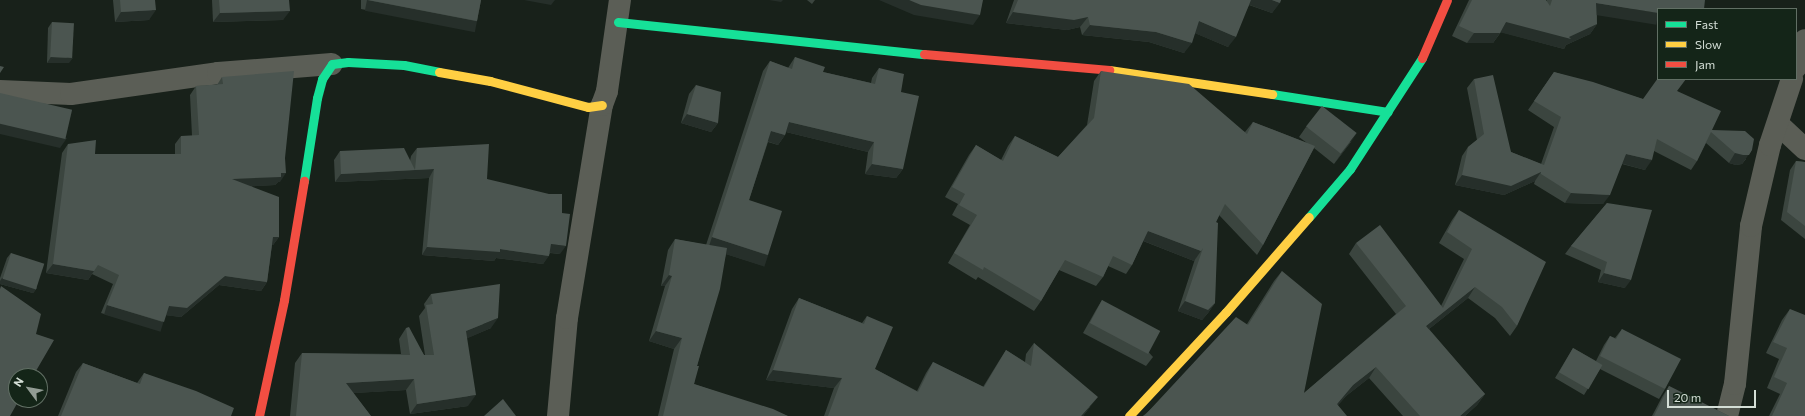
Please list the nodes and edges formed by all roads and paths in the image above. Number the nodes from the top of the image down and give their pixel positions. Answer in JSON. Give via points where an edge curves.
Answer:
{"nodes":[{"id":1,"x":620,"y":0,"type":"edge"},
{"id":2,"x":1447,"y":0,"type":"edge"},
{"id":3,"x":618,"y":22,"type":"junction"},
{"id":4,"x":1805,"y":40,"type":"edge"},
{"id":5,"x":332,"y":64,"type":"junction"},
{"id":6,"x":1797,"y":65,"type":"edge"},
{"id":7,"x":1792,"y":80,"type":"edge"},
{"id":8,"x":0,"y":91,"type":"edge"},
{"id":9,"x":602,"y":105,"type":"junction"},
{"id":10,"x":1388,"y":112,"type":"junction"},
{"id":11,"x":1778,"y":124,"type":"junction"},
{"id":12,"x":1805,"y":149,"type":"edge"},
{"id":13,"x":259,"y":416,"type":"edge"},
{"id":14,"x":558,"y":416,"type":"edge"},
{"id":15,"x":1129,"y":416,"type":"edge"},
{"id":16,"x":1727,"y":416,"type":"edge"}],
"edges":[{"from":1,"to":3,"type":"street"},
{"from":2,"to":10,"type":"street","via":[[1419,65]]},
{"from":3,"to":9,"type":"street","via":[[607,91]]},
{"from":3,"to":10,"type":"street","via":[[843,47],[1113,70]]},
{"from":4,"to":6,"type":"street"},
{"from":5,"to":8,"type":"street","via":[[218,73],[70,94]]},
{"from":5,"to":9,"type":"street","via":[[348,62],[404,65],[490,80],[588,107]]},
{"from":5,"to":13,"type":"street","via":[[322,79],[318,98],[284,300]]},
{"from":7,"to":11,"type":"street"},
{"from":9,"to":14,"type":"street","via":[[567,318]]},
{"from":10,"to":15,"type":"street","via":[[1350,169],[1301,228]]},
{"from":11,"to":12,"type":"street"},
{"from":11,"to":16,"type":"street","via":[[1751,226],[1735,384]]}]}
